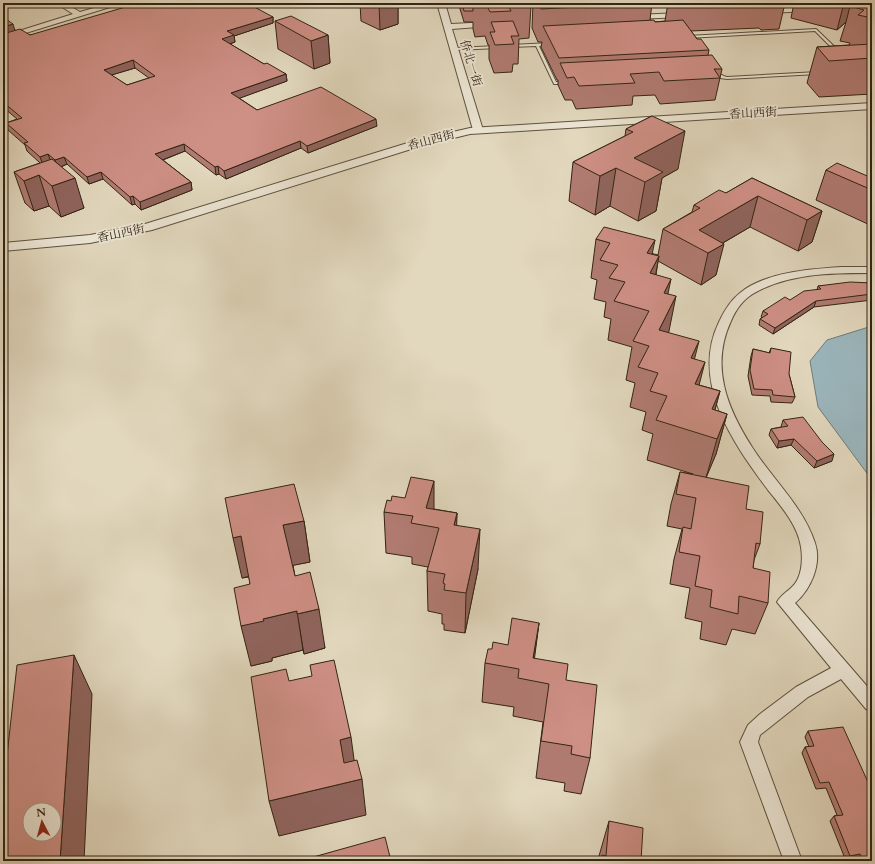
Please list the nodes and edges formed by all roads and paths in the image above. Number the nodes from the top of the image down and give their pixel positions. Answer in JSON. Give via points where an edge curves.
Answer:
{"nodes":[{"id":1,"x":60,"y":3,"type":"edge"},
{"id":2,"x":119,"y":3,"type":"edge"},
{"id":3,"x":441,"y":3,"type":"edge"},
{"id":4,"x":817,"y":8,"type":"dead end"},
{"id":5,"x":754,"y":11,"type":"dead end"},
{"id":6,"x":691,"y":14,"type":"dead end"},
{"id":7,"x":79,"y":15,"type":"junction"},
{"id":8,"x":628,"y":18,"type":"dead end"},
{"id":9,"x":503,"y":24,"type":"edge"},
{"id":10,"x":448,"y":27,"type":"junction"},
{"id":11,"x":679,"y":37,"type":"edge"},
{"id":12,"x":687,"y":37,"type":"junction"},
{"id":13,"x":3,"y":38,"type":"edge"},
{"id":14,"x":691,"y":42,"type":"edge"},
{"id":15,"x":553,"y":44,"type":"edge"},
{"id":16,"x":537,"y":45,"type":"junction"},
{"id":17,"x":507,"y":46,"type":"edge"},
{"id":18,"x":499,"y":47,"type":"edge"},
{"id":19,"x":454,"y":49,"type":"junction"},
{"id":20,"x":840,"y":54,"type":"edge"},
{"id":21,"x":711,"y":69,"type":"edge"},
{"id":22,"x":826,"y":73,"type":"edge"},
{"id":23,"x":708,"y":74,"type":"edge"},
{"id":24,"x":715,"y":74,"type":"junction"},
{"id":25,"x":570,"y":82,"type":"edge"},
{"id":26,"x":872,"y":106,"type":"edge"},
{"id":27,"x":478,"y":130,"type":"junction"},
{"id":28,"x":3,"y":247,"type":"edge"},
{"id":29,"x":872,"y":270,"type":"edge"},
{"id":30,"x":843,"y":670,"type":"junction"},
{"id":31,"x":872,"y":704,"type":"edge"},
{"id":32,"x":793,"y":861,"type":"edge"}],
"edges":[{"from":1,"to":7,"type":"street"},
{"from":2,"to":7,"type":"street"},
{"from":3,"to":10,"type":"street","name":"侨北一街"},
{"from":4,"to":5,"type":"street"},
{"from":6,"to":8,"type":"street"},
{"from":7,"to":13,"type":"street"},
{"from":9,"to":10,"type":"street"},
{"from":10,"to":19,"type":"street","name":"侨北一街"},
{"from":11,"to":12,"type":"lane"},
{"from":12,"to":14,"type":"lane"},
{"from":12,"to":20,"type":"lane","via":[[816,30]]},
{"from":15,"to":16,"type":"lane"},
{"from":16,"to":17,"type":"lane"},
{"from":16,"to":25,"type":"lane","via":[[555,84]]},
{"from":18,"to":19,"type":"lane"},
{"from":19,"to":27,"type":"street","name":"侨北一街"},
{"from":21,"to":24,"type":"lane"},
{"from":22,"to":24,"type":"lane","via":[[728,78]]},
{"from":23,"to":24,"type":"lane"},
{"from":26,"to":27,"type":"street","name":"香山西街"},
{"from":27,"to":28,"type":"street","name":"香山西街","via":[[431,140],[148,227],[90,239]]},
{"from":29,"to":30,"type":"street","via":[[790,276],[752,290],[737,301],[721,327],[714,352],[716,380],[726,412],[747,450],[795,517],[808,544],[809,566],[801,588],[785,602]]},
{"from":30,"to":31,"type":"street"},
{"from":30,"to":32,"type":"street","via":[[802,692],[766,718],[754,730],[749,742]]}]}
